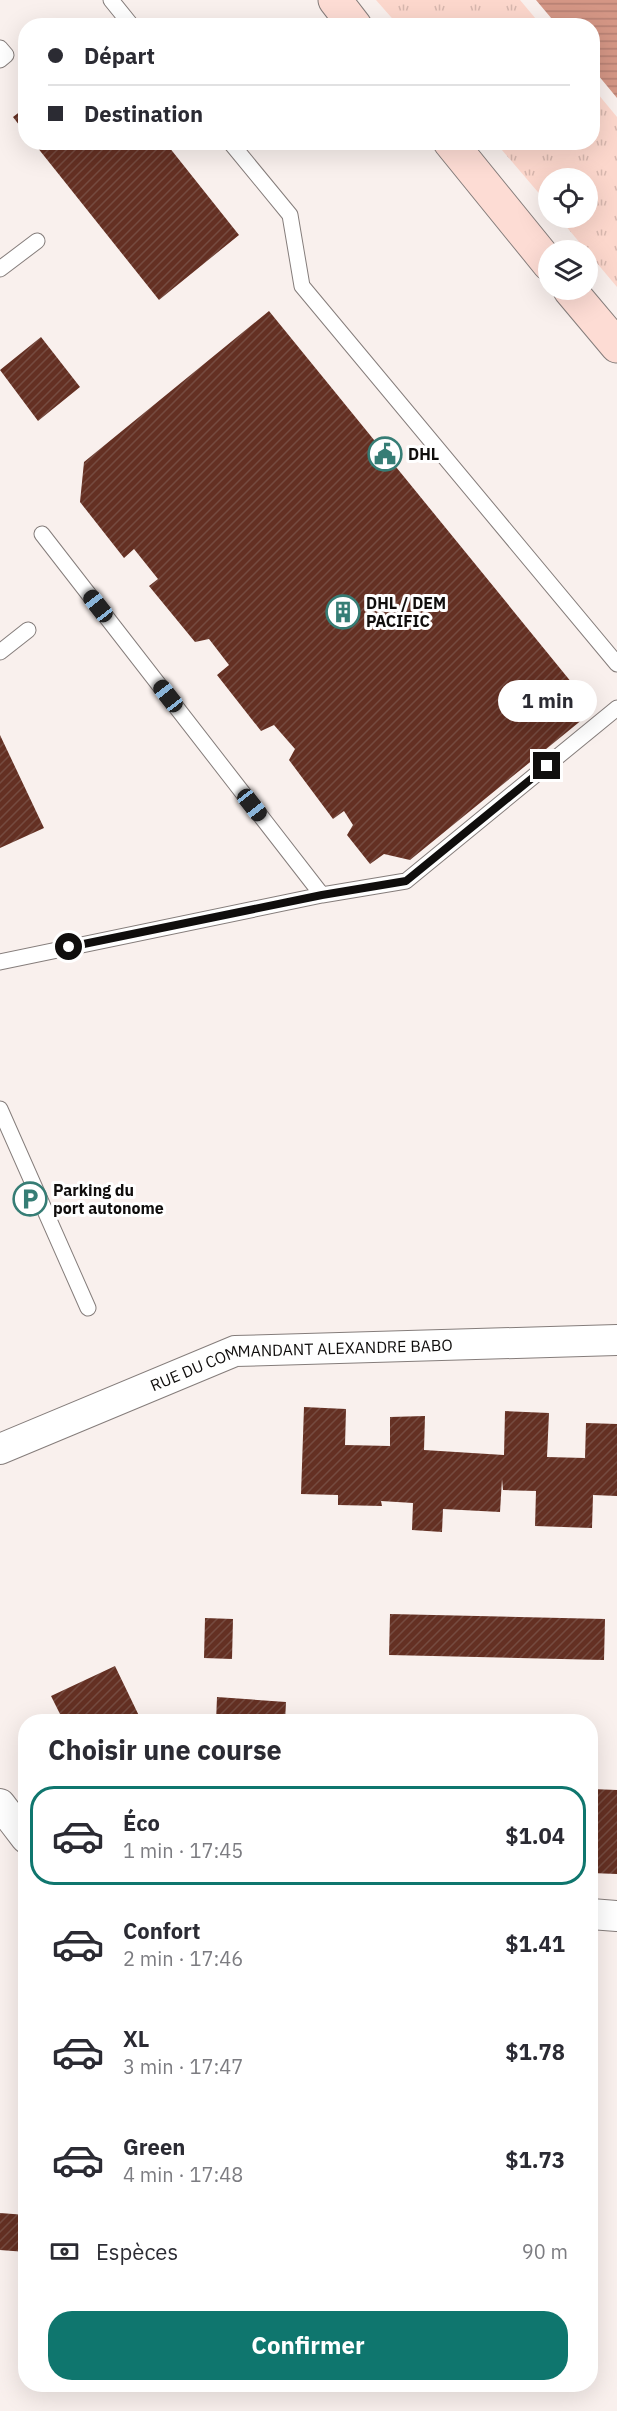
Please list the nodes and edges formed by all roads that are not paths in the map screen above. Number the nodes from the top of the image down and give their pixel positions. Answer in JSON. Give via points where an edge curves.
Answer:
{"nodes":[{"id":1,"x":111,"y":0,"type":"edge"},
{"id":2,"x":335,"y":0,"type":"edge"},
{"id":3,"x":126,"y":18,"type":"edge"},
{"id":4,"x":349,"y":18,"type":"edge"},
{"id":5,"x":0,"y":48,"type":"edge"},
{"id":6,"x":0,"y":60,"type":"edge"},
{"id":7,"x":237,"y":150,"type":"edge"},
{"id":8,"x":456,"y":150,"type":"edge"},
{"id":9,"x":37,"y":241,"type":"dead end"},
{"id":10,"x":538,"y":250,"type":"edge"},
{"id":11,"x":0,"y":269,"type":"edge"},
{"id":12,"x":578,"y":300,"type":"edge"},
{"id":13,"x":578,"y":300,"type":"edge"},
{"id":14,"x":617,"y":346,"type":"edge"},
{"id":15,"x":617,"y":363,"type":"edge"},
{"id":16,"x":42,"y":534,"type":"dead end"},
{"id":17,"x":28,"y":630,"type":"dead end"},
{"id":18,"x":0,"y":652,"type":"edge"},
{"id":19,"x":617,"y":664,"type":"edge"},
{"id":20,"x":617,"y":708,"type":"edge"},
{"id":21,"x":322,"y":895,"type":"junction"},
{"id":22,"x":0,"y":962,"type":"edge"},
{"id":23,"x":0,"y":1109,"type":"edge"},
{"id":24,"x":88,"y":1308,"type":"dead end"},
{"id":25,"x":617,"y":1340,"type":"edge"},
{"id":26,"x":0,"y":1449,"type":"edge"},
{"id":27,"x":0,"y":1804,"type":"edge"},
{"id":28,"x":18,"y":1828,"type":"edge"},
{"id":29,"x":598,"y":1915,"type":"edge"},
{"id":30,"x":617,"y":1916,"type":"edge"}],
"edges":[{"from":1,"to":3,"type":"lane"},
{"from":2,"to":4,"type":"main road"},
{"from":5,"to":6,"type":"lane","via":[[6,55]]},
{"from":7,"to":19,"type":"lane","via":[[290,215],[302,286]]},
{"from":8,"to":10,"type":"main road"},
{"from":9,"to":11,"type":"lane"},
{"from":12,"to":14,"type":"main road"},
{"from":13,"to":15,"type":"lane"},
{"from":16,"to":21,"type":"lane"},
{"from":17,"to":18,"type":"lane"},
{"from":20,"to":21,"type":"lane","via":[[406,881]]},
{"from":21,"to":22,"type":"lane"},
{"from":23,"to":24,"type":"lane"},
{"from":25,"to":26,"type":"street","name":"RUE DU COMMANDANT ALEXANDRE BABO","via":[[235,1351]]},
{"from":27,"to":28,"type":"street"},
{"from":29,"to":30,"type":"street"}]}
